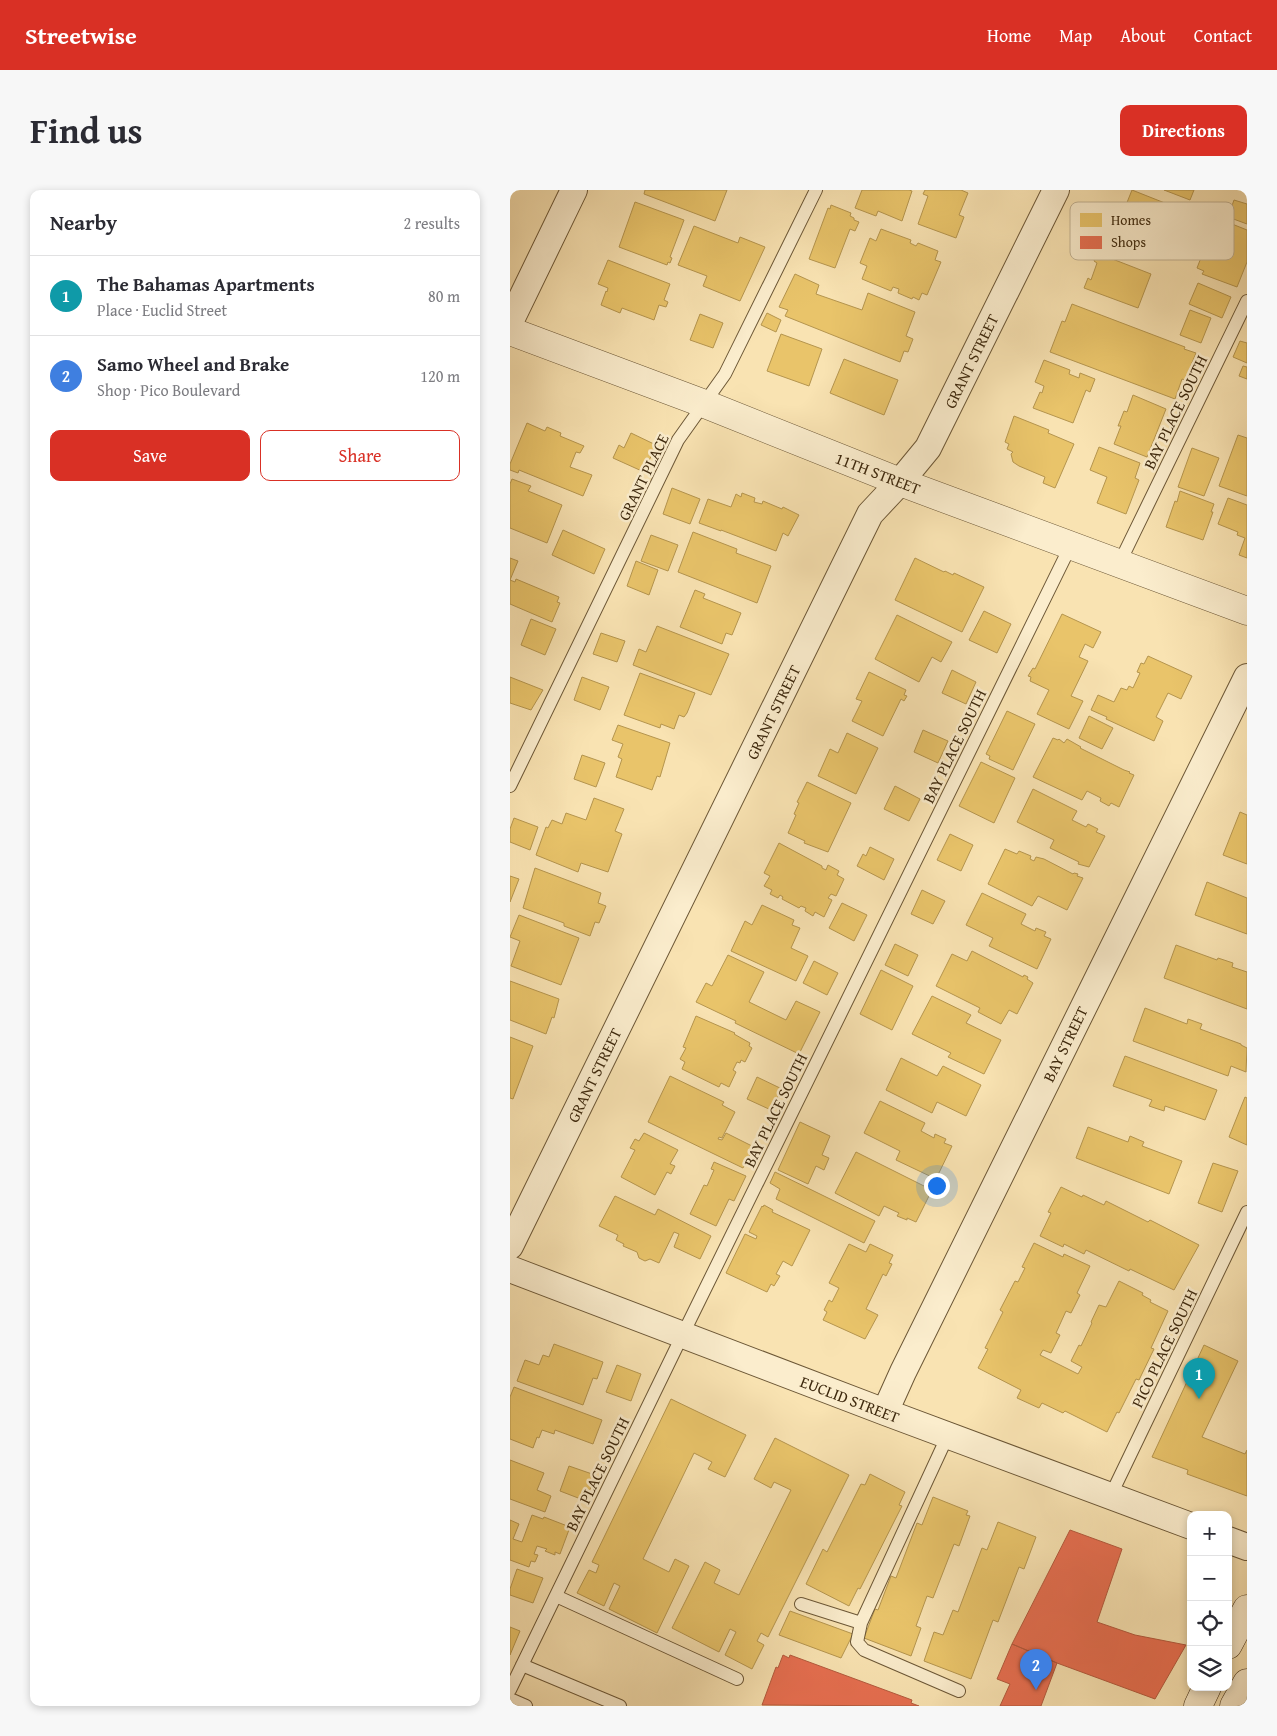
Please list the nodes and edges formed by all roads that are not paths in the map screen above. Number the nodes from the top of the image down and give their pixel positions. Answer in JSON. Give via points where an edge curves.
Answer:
{"nodes":[{"id":1,"x":574,"y":190,"type":"edge"},
{"id":2,"x":816,"y":190,"type":"edge"},
{"id":3,"x":1056,"y":190,"type":"edge"},
{"id":4,"x":1247,"y":301,"type":"edge"},
{"id":5,"x":510,"y":322,"type":"edge"},
{"id":6,"x":510,"y":331,"type":"edge"},
{"id":7,"x":705,"y":404,"type":"junction"},
{"id":8,"x":900,"y":482,"type":"junction"},
{"id":9,"x":1071,"y":545,"type":"junction"},
{"id":10,"x":1120,"y":564,"type":"junction"},
{"id":11,"x":1247,"y":611,"type":"edge"},
{"id":12,"x":1247,"y":677,"type":"edge"},
{"id":13,"x":510,"y":786,"type":"edge"},
{"id":14,"x":1247,"y":1212,"type":"edge"},
{"id":15,"x":510,"y":1246,"type":"edge"},
{"id":16,"x":510,"y":1269,"type":"edge"},
{"id":17,"x":682,"y":1336,"type":"junction"},
{"id":18,"x":885,"y":1412,"type":"junction"},
{"id":19,"x":948,"y":1435,"type":"junction"},
{"id":20,"x":1110,"y":1497,"type":"junction"},
{"id":21,"x":1187,"y":1525,"type":"edge"},
{"id":22,"x":1232,"y":1542,"type":"edge"},
{"id":23,"x":1247,"y":1548,"type":"edge"},
{"id":24,"x":556,"y":1596,"type":"junction"},
{"id":25,"x":801,"y":1604,"type":"dead end"},
{"id":26,"x":1247,"y":1608,"type":"edge"},
{"id":27,"x":861,"y":1623,"type":"junction"},
{"id":28,"x":1232,"y":1633,"type":"edge"},
{"id":29,"x":522,"y":1665,"type":"junction"},
{"id":30,"x":737,"y":1678,"type":"dead end"},
{"id":31,"x":1247,"y":1683,"type":"edge"},
{"id":32,"x":510,"y":1690,"type":"edge"},
{"id":33,"x":959,"y":1691,"type":"dead end"},
{"id":34,"x":510,"y":1699,"type":"edge"},
{"id":35,"x":526,"y":1706,"type":"edge"},
{"id":36,"x":620,"y":1706,"type":"edge"},
{"id":37,"x":1234,"y":1706,"type":"edge"}],
"edges":[{"from":1,"to":5,"type":"street"},
{"from":2,"to":7,"type":"lane","name":"GRANT PLACE","via":[[725,374]]},
{"from":3,"to":8,"type":"street","name":"GRANT STREET","via":[[928,448]]},
{"from":4,"to":10,"type":"lane","name":"BAY PLACE SOUTH"},
{"from":6,"to":7,"type":"street","name":"11TH STREET"},
{"from":7,"to":8,"type":"street","name":"11TH STREET"},
{"from":7,"to":13,"type":"lane","name":"GRANT PLACE","via":[[678,440]]},
{"from":8,"to":9,"type":"street","name":"11TH STREET"},
{"from":8,"to":15,"type":"street","name":"GRANT STREET","via":[[870,514]]},
{"from":9,"to":10,"type":"street","name":"11TH STREET"},
{"from":9,"to":17,"type":"lane","name":"BAY PLACE SOUTH"},
{"from":10,"to":11,"type":"street","name":"11TH STREET"},
{"from":12,"to":18,"type":"street","name":"BAY STREET"},
{"from":14,"to":20,"type":"lane","name":"PICO PLACE SOUTH"},
{"from":16,"to":17,"type":"street","name":"EUCLID STREET"},
{"from":17,"to":18,"type":"street","name":"EUCLID STREET"},
{"from":17,"to":24,"type":"lane","name":"BAY PLACE SOUTH"},
{"from":18,"to":19,"type":"street","name":"EUCLID STREET"},
{"from":19,"to":20,"type":"street","name":"EUCLID STREET"},
{"from":19,"to":27,"type":"lane"},
{"from":20,"to":21,"type":"street","name":"EUCLID STREET"},
{"from":22,"to":23,"type":"street"},
{"from":24,"to":29,"type":"lane","name":"BAY PLACE SOUTH"},
{"from":24,"to":30,"type":"lane"},
{"from":25,"to":27,"type":"lane"},
{"from":26,"to":28,"type":"street"},
{"from":27,"to":33,"type":"lane","via":[[858,1642],[864,1650]]},
{"from":29,"to":32,"type":"lane","name":"BAY PLACE SOUTH"},
{"from":29,"to":36,"type":"lane"},
{"from":31,"to":37,"type":"street"},
{"from":34,"to":35,"type":"lane"}]}
